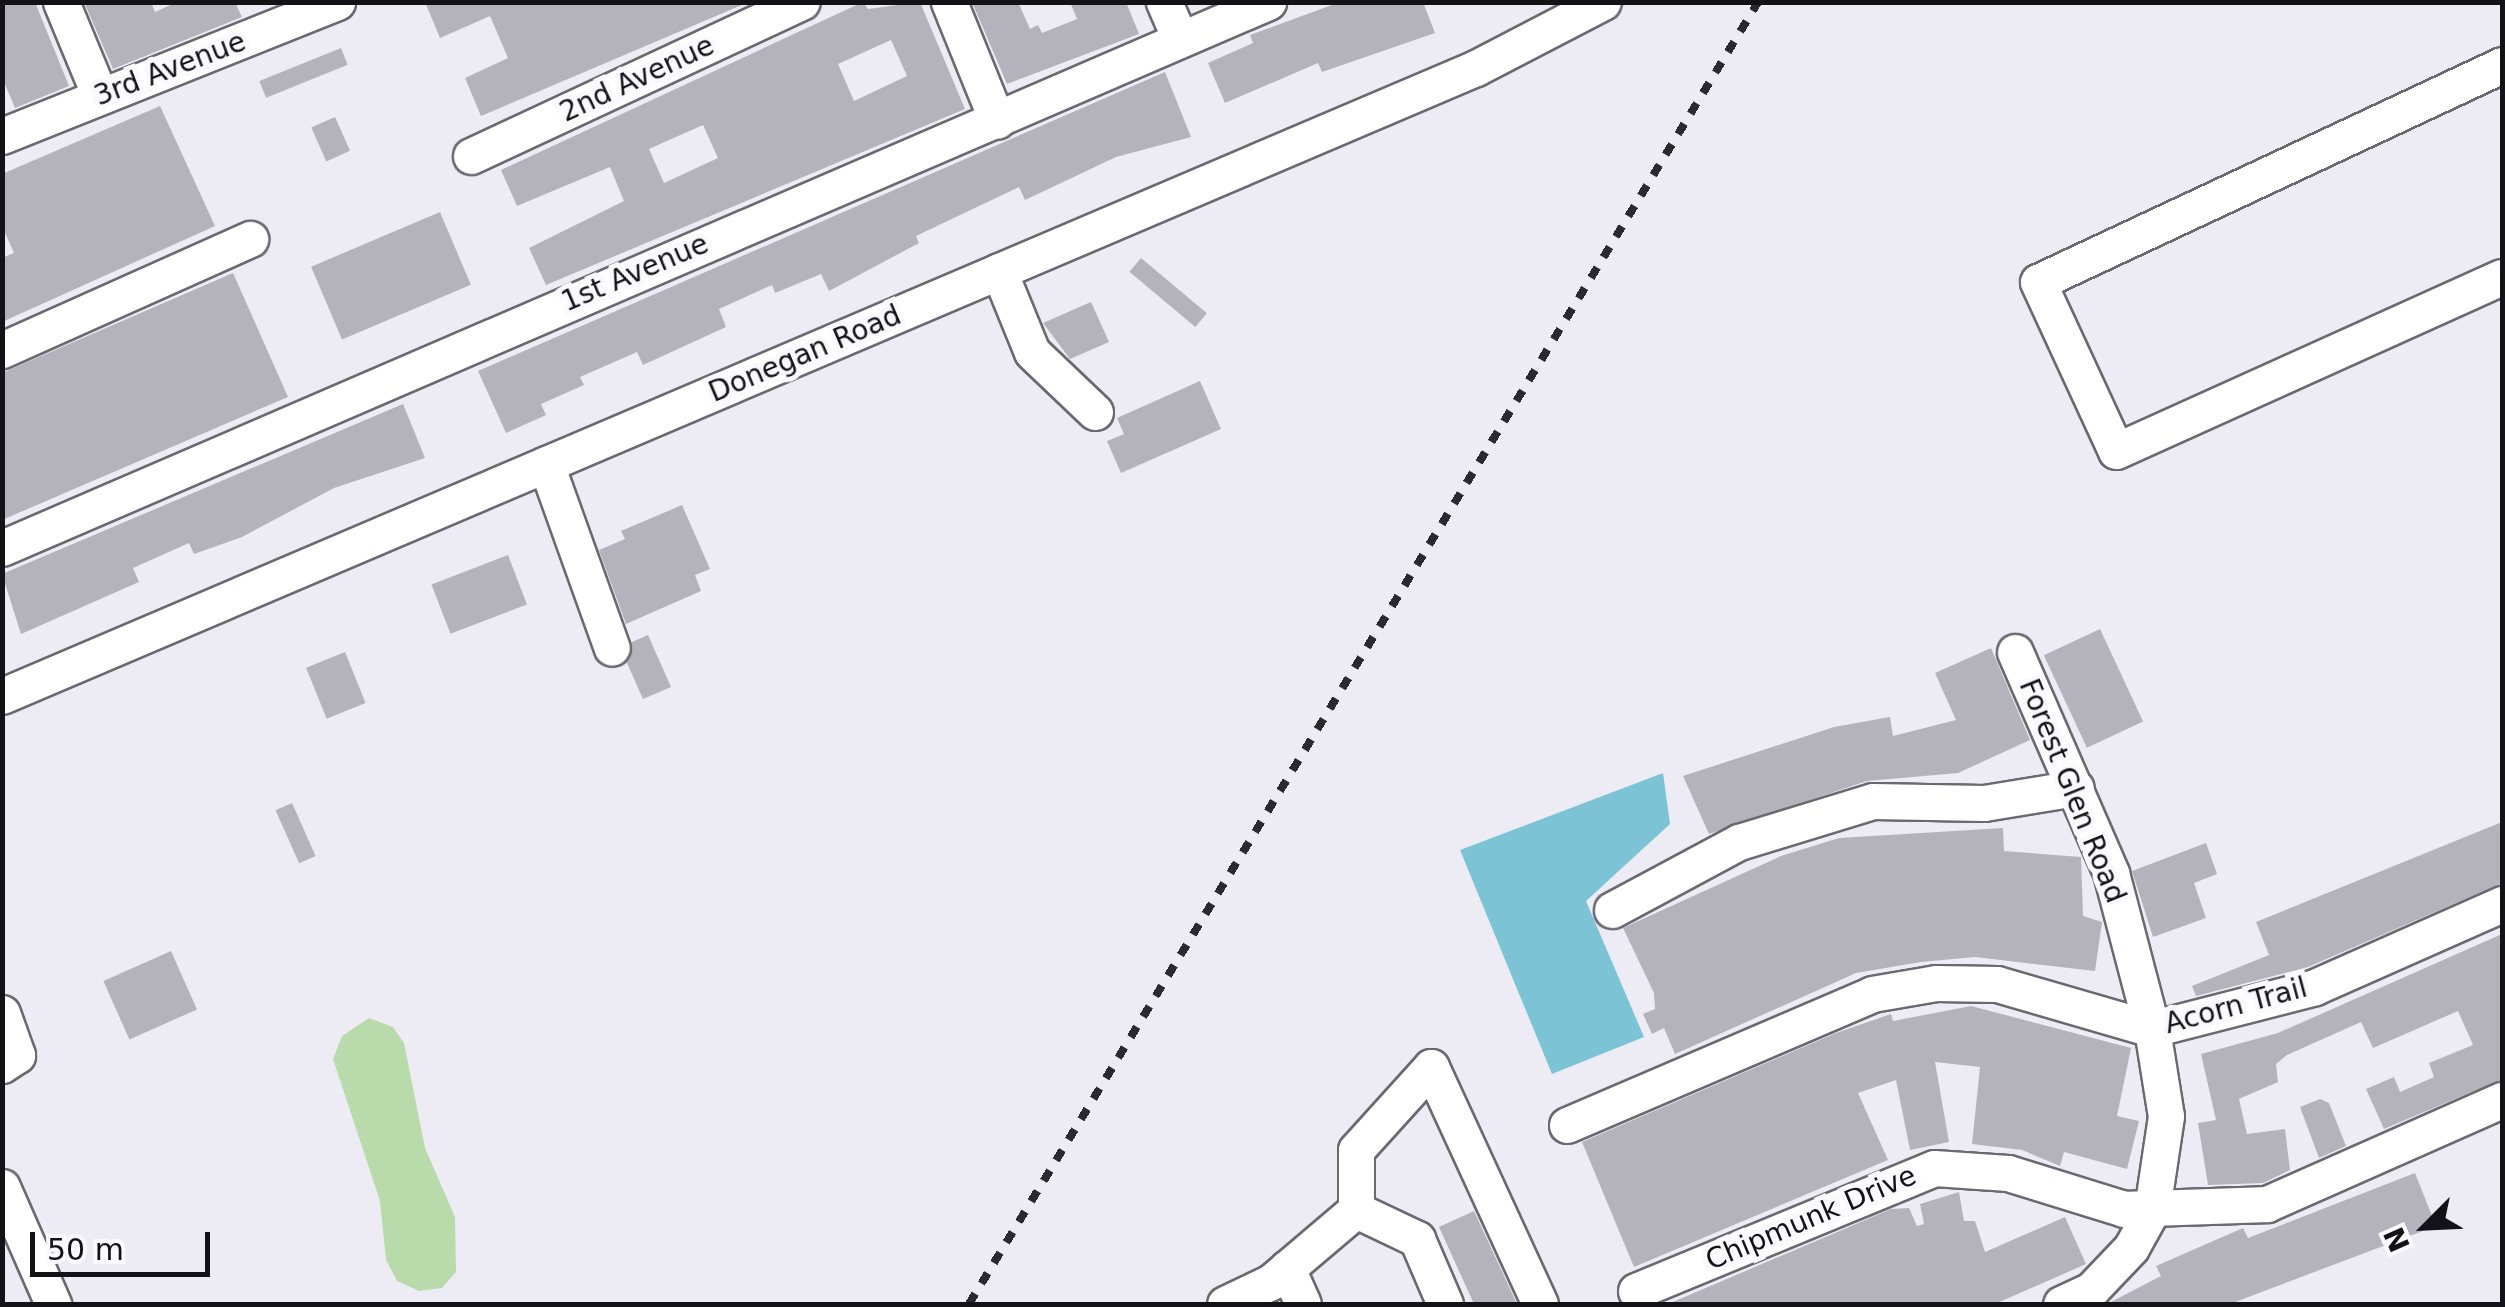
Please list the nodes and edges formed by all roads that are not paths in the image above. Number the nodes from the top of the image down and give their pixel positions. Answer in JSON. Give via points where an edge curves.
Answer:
{"nodes":[{"id":1,"x":60,"y":2,"type":"edge"},
{"id":2,"x":337,"y":2,"type":"edge"},
{"id":3,"x":802,"y":2,"type":"edge"},
{"id":4,"x":949,"y":2,"type":"edge"},
{"id":5,"x":1164,"y":2,"type":"edge"},
{"id":6,"x":1268,"y":2,"type":"edge"},
{"id":7,"x":1603,"y":2,"type":"edge"},
{"id":8,"x":265,"y":16,"type":"edge"},
{"id":9,"x":1180,"y":40,"type":"junction"},
{"id":10,"x":2502,"y":65,"type":"edge"},
{"id":11,"x":100,"y":96,"type":"junction"},
{"id":12,"x":997,"y":121,"type":"junction"},
{"id":13,"x":2,"y":136,"type":"edge"},
{"id":14,"x":471,"y":156,"type":"dead end"},
{"id":15,"x":250,"y":238,"type":"dead end"},
{"id":16,"x":1000,"y":271,"type":"junction"},
{"id":17,"x":2502,"y":277,"type":"edge"},
{"id":18,"x":2,"y":350,"type":"edge"},
{"id":19,"x":1095,"y":412,"type":"dead end"},
{"id":20,"x":546,"y":464,"type":"junction"},
{"id":21,"x":2,"y":548,"type":"edge"},
{"id":22,"x":612,"y":648,"type":"dead end"},
{"id":23,"x":2015,"y":652,"type":"dead end"},
{"id":24,"x":2,"y":696,"type":"edge"},
{"id":25,"x":2076,"y":788,"type":"junction"},
{"id":26,"x":2502,"y":904,"type":"edge"},
{"id":27,"x":1612,"y":910,"type":"dead end"},
{"id":28,"x":2,"y":1013,"type":"edge"},
{"id":29,"x":2152,"y":1028,"type":"junction"},
{"id":30,"x":2,"y":1065,"type":"edge"},
{"id":31,"x":2502,"y":1100,"type":"edge"},
{"id":32,"x":1567,"y":1124,"type":"dead end"},
{"id":33,"x":2,"y":1187,"type":"edge"},
{"id":34,"x":1356,"y":1210,"type":"junction"},
{"id":35,"x":2152,"y":1210,"type":"junction"},
{"id":36,"x":11,"y":1228,"type":"edge"},
{"id":37,"x":1287,"y":1268,"type":"junction"},
{"id":38,"x":1636,"y":1292,"type":"dead end"},
{"id":39,"x":54,"y":1304,"type":"edge"},
{"id":40,"x":1225,"y":1304,"type":"edge"},
{"id":41,"x":1303,"y":1304,"type":"edge"},
{"id":42,"x":1445,"y":1304,"type":"edge"},
{"id":43,"x":1540,"y":1304,"type":"edge"},
{"id":44,"x":2061,"y":1304,"type":"edge"}],
"edges":[{"from":1,"to":11,"type":"street"},
{"from":2,"to":8,"type":"street","name":"3rd Avenue"},
{"from":3,"to":14,"type":"street","name":"2nd Avenue"},
{"from":4,"to":12,"type":"street"},
{"from":5,"to":9,"type":"street"},
{"from":6,"to":9,"type":"street","name":"1st Avenue"},
{"from":7,"to":16,"type":"street","name":"Donegan Road","via":[[1476,68]]},
{"from":8,"to":11,"type":"street","name":"3rd Avenue"},
{"from":9,"to":12,"type":"street","name":"1st Avenue"},
{"from":10,"to":17,"type":"street","via":[[2038,282],[2116,451]]},
{"from":11,"to":13,"type":"street","name":"3rd Avenue"},
{"from":12,"to":21,"type":"street","name":"1st Avenue"},
{"from":15,"to":18,"type":"street"},
{"from":16,"to":19,"type":"street","via":[[1032,352]]},
{"from":16,"to":20,"type":"street","name":"Donegan Road"},
{"from":20,"to":22,"type":"street"},
{"from":20,"to":24,"type":"street","name":"Donegan Road"},
{"from":23,"to":25,"type":"street","name":"Forest Glen Road"},
{"from":25,"to":27,"type":"street","via":[[2016,800],[1856,805],[1739,842]]},
{"from":25,"to":29,"type":"street","name":"Forest Glen Road","via":[[2111,873]]},
{"from":26,"to":29,"type":"street","name":"Acorn Trail","via":[[2315,987]]},
{"from":28,"to":30,"type":"street","via":[[16,1055]]},
{"from":29,"to":32,"type":"street","name":"Acorn Trail","via":[[2028,989],[1902,988],[1821,1012]]},
{"from":29,"to":35,"type":"street","name":"Forest Glen Road","via":[[2166,1116]]},
{"from":31,"to":35,"type":"street","name":"Chipmunk Drive","via":[[2267,1204]]},
{"from":33,"to":36,"type":"street"},
{"from":34,"to":37,"type":"street"},
{"from":34,"to":42,"type":"street","via":[[1417,1239]]},
{"from":34,"to":43,"type":"street","via":[[1356,1150],[1431,1067]]},
{"from":35,"to":38,"type":"street","name":"Chipmunk Drive","via":[[2124,1209],[1982,1168],[1934,1168]]},
{"from":35,"to":44,"type":"street","name":"Forest Glen Road","via":[[2119,1264]]},
{"from":36,"to":39,"type":"street"},
{"from":37,"to":40,"type":"street"},
{"from":37,"to":41,"type":"street"}]}
